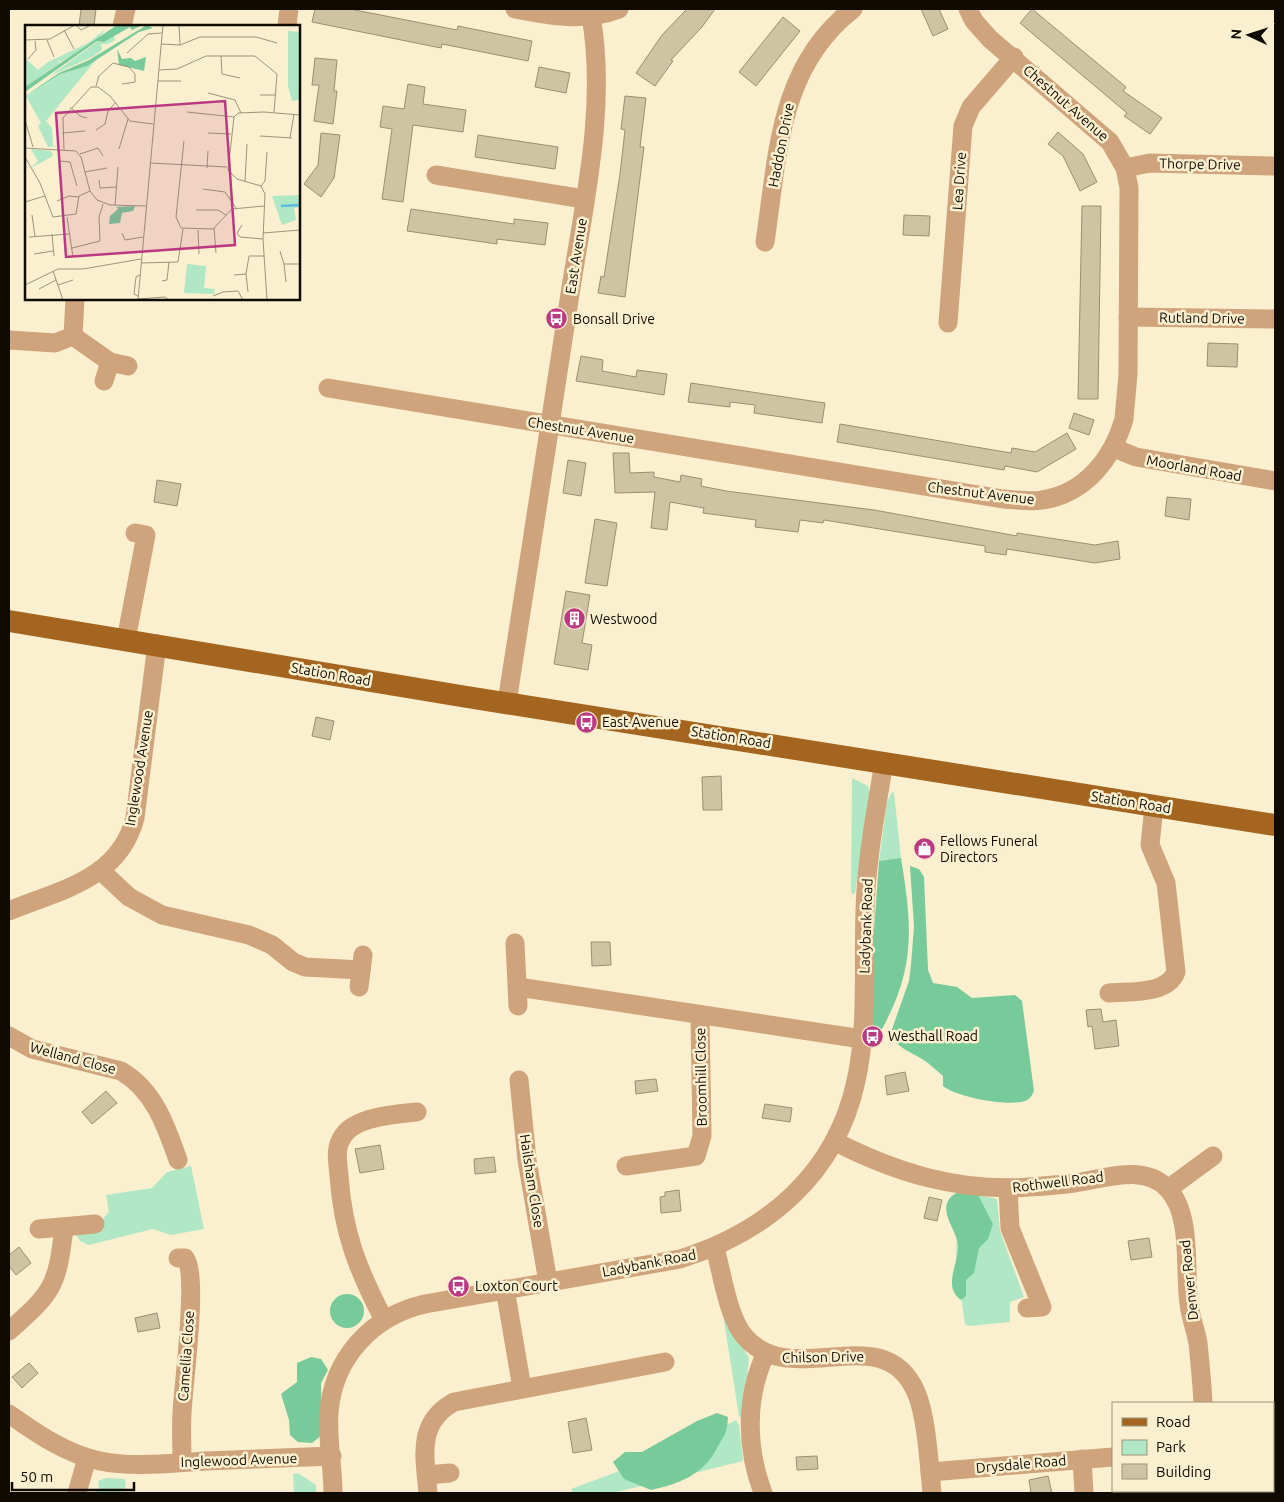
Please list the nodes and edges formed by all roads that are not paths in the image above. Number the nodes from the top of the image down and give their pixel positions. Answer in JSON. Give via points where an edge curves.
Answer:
{"nodes":[{"id":1,"x":126,"y":9,"type":"edge"},
{"id":2,"x":289,"y":9,"type":"edge"},
{"id":3,"x":515,"y":9,"type":"edge"},
{"id":4,"x":619,"y":9,"type":"edge"},
{"id":5,"x":853,"y":9,"type":"edge"},
{"id":6,"x":968,"y":9,"type":"edge"},
{"id":7,"x":591,"y":16,"type":"junction"},
{"id":8,"x":122,"y":25,"type":"edge"},
{"id":9,"x":287,"y":25,"type":"edge"},
{"id":10,"x":1014,"y":57,"type":"junction"},
{"id":11,"x":1275,"y":166,"type":"edge"},
{"id":12,"x":1125,"y":168,"type":"junction"},
{"id":13,"x":436,"y":175,"type":"dead end"},
{"id":14,"x":584,"y":199,"type":"junction"},
{"id":15,"x":764,"y":242,"type":"dead end"},
{"id":16,"x":75,"y":300,"type":"edge"},
{"id":17,"x":1128,"y":317,"type":"junction"},
{"id":18,"x":1275,"y":319,"type":"edge"},
{"id":19,"x":948,"y":322,"type":"dead end"},
{"id":20,"x":73,"y":336,"type":"junction"},
{"id":21,"x":9,"y":340,"type":"edge"},
{"id":22,"x":104,"y":381,"type":"dead end"},
{"id":23,"x":328,"y":388,"type":"dead end"},
{"id":24,"x":550,"y":425,"type":"junction"},
{"id":25,"x":1114,"y":448,"type":"junction"},
{"id":26,"x":1275,"y":482,"type":"edge"},
{"id":27,"x":135,"y":533,"type":"dead end"},
{"id":28,"x":9,"y":621,"type":"edge"},
{"id":29,"x":126,"y":640,"type":"junction"},
{"id":30,"x":157,"y":644,"type":"junction"},
{"id":31,"x":507,"y":702,"type":"junction"},
{"id":32,"x":884,"y":762,"type":"junction"},
{"id":33,"x":1154,"y":806,"type":"junction"},
{"id":34,"x":1275,"y":825,"type":"edge"},
{"id":35,"x":100,"y":870,"type":"junction"},
{"id":36,"x":9,"y":911,"type":"edge"},
{"id":37,"x":515,"y":943,"type":"dead end"},
{"id":38,"x":361,"y":970,"type":"dead end"},
{"id":39,"x":518,"y":987,"type":"junction"},
{"id":40,"x":1109,"y":993,"type":"dead end"},
{"id":41,"x":518,"y":1006,"type":"dead end"},
{"id":42,"x":700,"y":1016,"type":"junction"},
{"id":43,"x":9,"y":1036,"type":"edge"},
{"id":44,"x":862,"y":1039,"type":"junction"},
{"id":45,"x":519,"y":1080,"type":"dead end"},
{"id":46,"x":416,"y":1112,"type":"dead end"},
{"id":47,"x":834,"y":1141,"type":"junction"},
{"id":48,"x":1213,"y":1156,"type":"dead end"},
{"id":49,"x":178,"y":1160,"type":"dead end"},
{"id":50,"x":626,"y":1166,"type":"dead end"},
{"id":51,"x":1008,"y":1188,"type":"junction"},
{"id":52,"x":1168,"y":1189,"type":"junction"},
{"id":53,"x":95,"y":1224,"type":"dead end"},
{"id":54,"x":64,"y":1228,"type":"junction"},
{"id":55,"x":39,"y":1229,"type":"dead end"},
{"id":56,"x":715,"y":1248,"type":"junction"},
{"id":57,"x":178,"y":1258,"type":"dead end"},
{"id":58,"x":548,"y":1282,"type":"junction"},
{"id":59,"x":505,"y":1289,"type":"junction"},
{"id":60,"x":1028,"y":1308,"type":"dead end"},
{"id":61,"x":384,"y":1320,"type":"junction"},
{"id":62,"x":9,"y":1331,"type":"edge"},
{"id":63,"x":766,"y":1353,"type":"junction"},
{"id":64,"x":665,"y":1362,"type":"dead end"},
{"id":65,"x":522,"y":1388,"type":"junction"},
{"id":66,"x":1203,"y":1402,"type":"edge"},
{"id":67,"x":9,"y":1414,"type":"edge"},
{"id":68,"x":332,"y":1456,"type":"junction"},
{"id":69,"x":1112,"y":1457,"type":"edge"},
{"id":70,"x":87,"y":1458,"type":"junction"},
{"id":71,"x":1082,"y":1459,"type":"junction"},
{"id":72,"x":182,"y":1462,"type":"junction"},
{"id":73,"x":930,"y":1472,"type":"junction"},
{"id":74,"x":450,"y":1473,"type":"dead end"},
{"id":75,"x":427,"y":1484,"type":"edge"},
{"id":76,"x":77,"y":1493,"type":"edge"},
{"id":77,"x":333,"y":1493,"type":"edge"},
{"id":78,"x":763,"y":1493,"type":"edge"},
{"id":79,"x":932,"y":1493,"type":"edge"},
{"id":80,"x":1084,"y":1493,"type":"edge"}],
"edges":[{"from":1,"to":8,"type":"street"},
{"from":2,"to":9,"type":"street"},
{"from":3,"to":7,"type":"street","via":[[552,16]]},
{"from":4,"to":7,"type":"street"},
{"from":5,"to":15,"type":"street","name":"Haddon Drive","via":[[820,40],[793,88],[784,120]]},
{"from":6,"to":10,"type":"street","name":"Chestnut Avenue","via":[[980,28]]},
{"from":7,"to":14,"type":"street","name":"East Avenue","via":[[596,42],[598,96]]},
{"from":10,"to":12,"type":"street","name":"Chestnut Avenue","via":[[1104,136],[1116,149]]},
{"from":10,"to":19,"type":"street","name":"Lea Drive","via":[[971,107],[963,126]]},
{"from":11,"to":12,"type":"street","name":"Thorpe Drive","via":[[1150,163]]},
{"from":12,"to":17,"type":"street","name":"Chestnut Avenue","via":[[1130,209]]},
{"from":13,"to":14,"type":"street"},
{"from":14,"to":24,"type":"street","name":"East Avenue"},
{"from":16,"to":20,"type":"street"},
{"from":17,"to":18,"type":"street","name":"Rutland Drive"},
{"from":17,"to":25,"type":"street","name":"Chestnut Avenue","via":[[1126,404]]},
{"from":20,"to":21,"type":"street","via":[[55,343]]},
{"from":20,"to":22,"type":"street","via":[[119,364]]},
{"from":23,"to":24,"type":"street","name":"Chestnut Avenue"},
{"from":24,"to":25,"type":"street","name":"Chestnut Avenue","via":[[1028,501],[1061,495],[1077,487],[1094,474]]},
{"from":24,"to":31,"type":"street","name":"East Avenue"},
{"from":25,"to":26,"type":"street","name":"Moorland Road","via":[[1144,459]]},
{"from":27,"to":29,"type":"street","via":[[146,535]]},
{"from":28,"to":29,"type":"main road","name":"Station Road"},
{"from":29,"to":30,"type":"main road","name":"Station Road"},
{"from":30,"to":31,"type":"main road","name":"Station Road"},
{"from":30,"to":35,"type":"street","name":"Inglewood Avenue","via":[[132,827],[120,848]]},
{"from":31,"to":32,"type":"main road","name":"Station Road"},
{"from":32,"to":33,"type":"main road","name":"Station Road"},
{"from":32,"to":44,"type":"street","name":"Ladybank Road","via":[[868,872]]},
{"from":33,"to":34,"type":"main road","name":"Station Road"},
{"from":33,"to":40,"type":"street","via":[[1150,846],[1166,883],[1176,972],[1171,981],[1159,987]]},
{"from":35,"to":36,"type":"street","name":"Inglewood Avenue","via":[[68,890]]},
{"from":35,"to":38,"type":"street","via":[[129,897],[162,915],[249,935],[272,945],[305,967]]},
{"from":37,"to":39,"type":"street"},
{"from":39,"to":41,"type":"street"},
{"from":39,"to":42,"type":"street","via":[[622,1001]]},
{"from":42,"to":44,"type":"street"},
{"from":42,"to":50,"type":"street","name":"Broomhill Close","via":[[702,1136],[696,1156]]},
{"from":43,"to":49,"type":"street","name":"Welland Close","via":[[32,1049],[131,1077],[155,1106]]},
{"from":44,"to":47,"type":"street","name":"Ladybank Road","via":[[853,1095]]},
{"from":45,"to":58,"type":"street","name":"Hailsham Close","via":[[527,1160]]},
{"from":46,"to":61,"type":"street","via":[[380,1116],[352,1127],[343,1135],[337,1149],[341,1205],[354,1259]]},
{"from":47,"to":51,"type":"street","name":"Rothwell Road","via":[[913,1175],[954,1184]]},
{"from":47,"to":56,"type":"street","name":"Ladybank Road","via":[[810,1177],[776,1211]]},
{"from":48,"to":52,"type":"street"},
{"from":51,"to":52,"type":"street","name":"Rothwell Road","via":[[1131,1175],[1149,1177]]},
{"from":51,"to":60,"type":"street","via":[[1010,1228],[1042,1307]]},
{"from":52,"to":66,"type":"street","name":"Denver Road","via":[[1176,1201],[1186,1239],[1190,1309],[1198,1341]]},
{"from":53,"to":54,"type":"street"},
{"from":54,"to":55,"type":"street"},
{"from":54,"to":62,"type":"street","via":[[60,1262],[51,1287],[41,1302]]},
{"from":56,"to":58,"type":"street","name":"Ladybank Road","via":[[680,1259]]},
{"from":56,"to":63,"type":"street","name":"Chilson Drive","via":[[739,1330]]},
{"from":57,"to":72,"type":"street","name":"Camellia Close","via":[[189,1262],[191,1296],[182,1412]]},
{"from":58,"to":59,"type":"street","name":"Ladybank Road"},
{"from":59,"to":61,"type":"street","name":"Ladybank Road","via":[[412,1306]]},
{"from":59,"to":65,"type":"street"},
{"from":61,"to":68,"type":"street","name":"Ladybank Road","via":[[359,1341],[335,1380],[329,1415]]},
{"from":63,"to":73,"type":"street","name":"Chilson Drive","via":[[789,1360],[862,1354],[891,1364],[908,1379],[916,1392]]},
{"from":63,"to":78,"type":"street","via":[[754,1381],[750,1414],[753,1454]]},
{"from":64,"to":65,"type":"street"},
{"from":65,"to":75,"type":"street","via":[[454,1402],[439,1412],[425,1440]]},
{"from":67,"to":70,"type":"street","name":"Inglewood Avenue","via":[[44,1438]]},
{"from":68,"to":72,"type":"street","name":"Inglewood Avenue"},
{"from":68,"to":77,"type":"street","name":"Ladybank Road"},
{"from":69,"to":71,"type":"street","name":"Drysdale Road"},
{"from":70,"to":72,"type":"street","name":"Inglewood Avenue","via":[[126,1464]]},
{"from":70,"to":76,"type":"street"},
{"from":71,"to":73,"type":"street","name":"Drysdale Road"},
{"from":71,"to":80,"type":"street"},
{"from":73,"to":79,"type":"street","name":"Chilson Drive"},
{"from":74,"to":75,"type":"street"}]}
